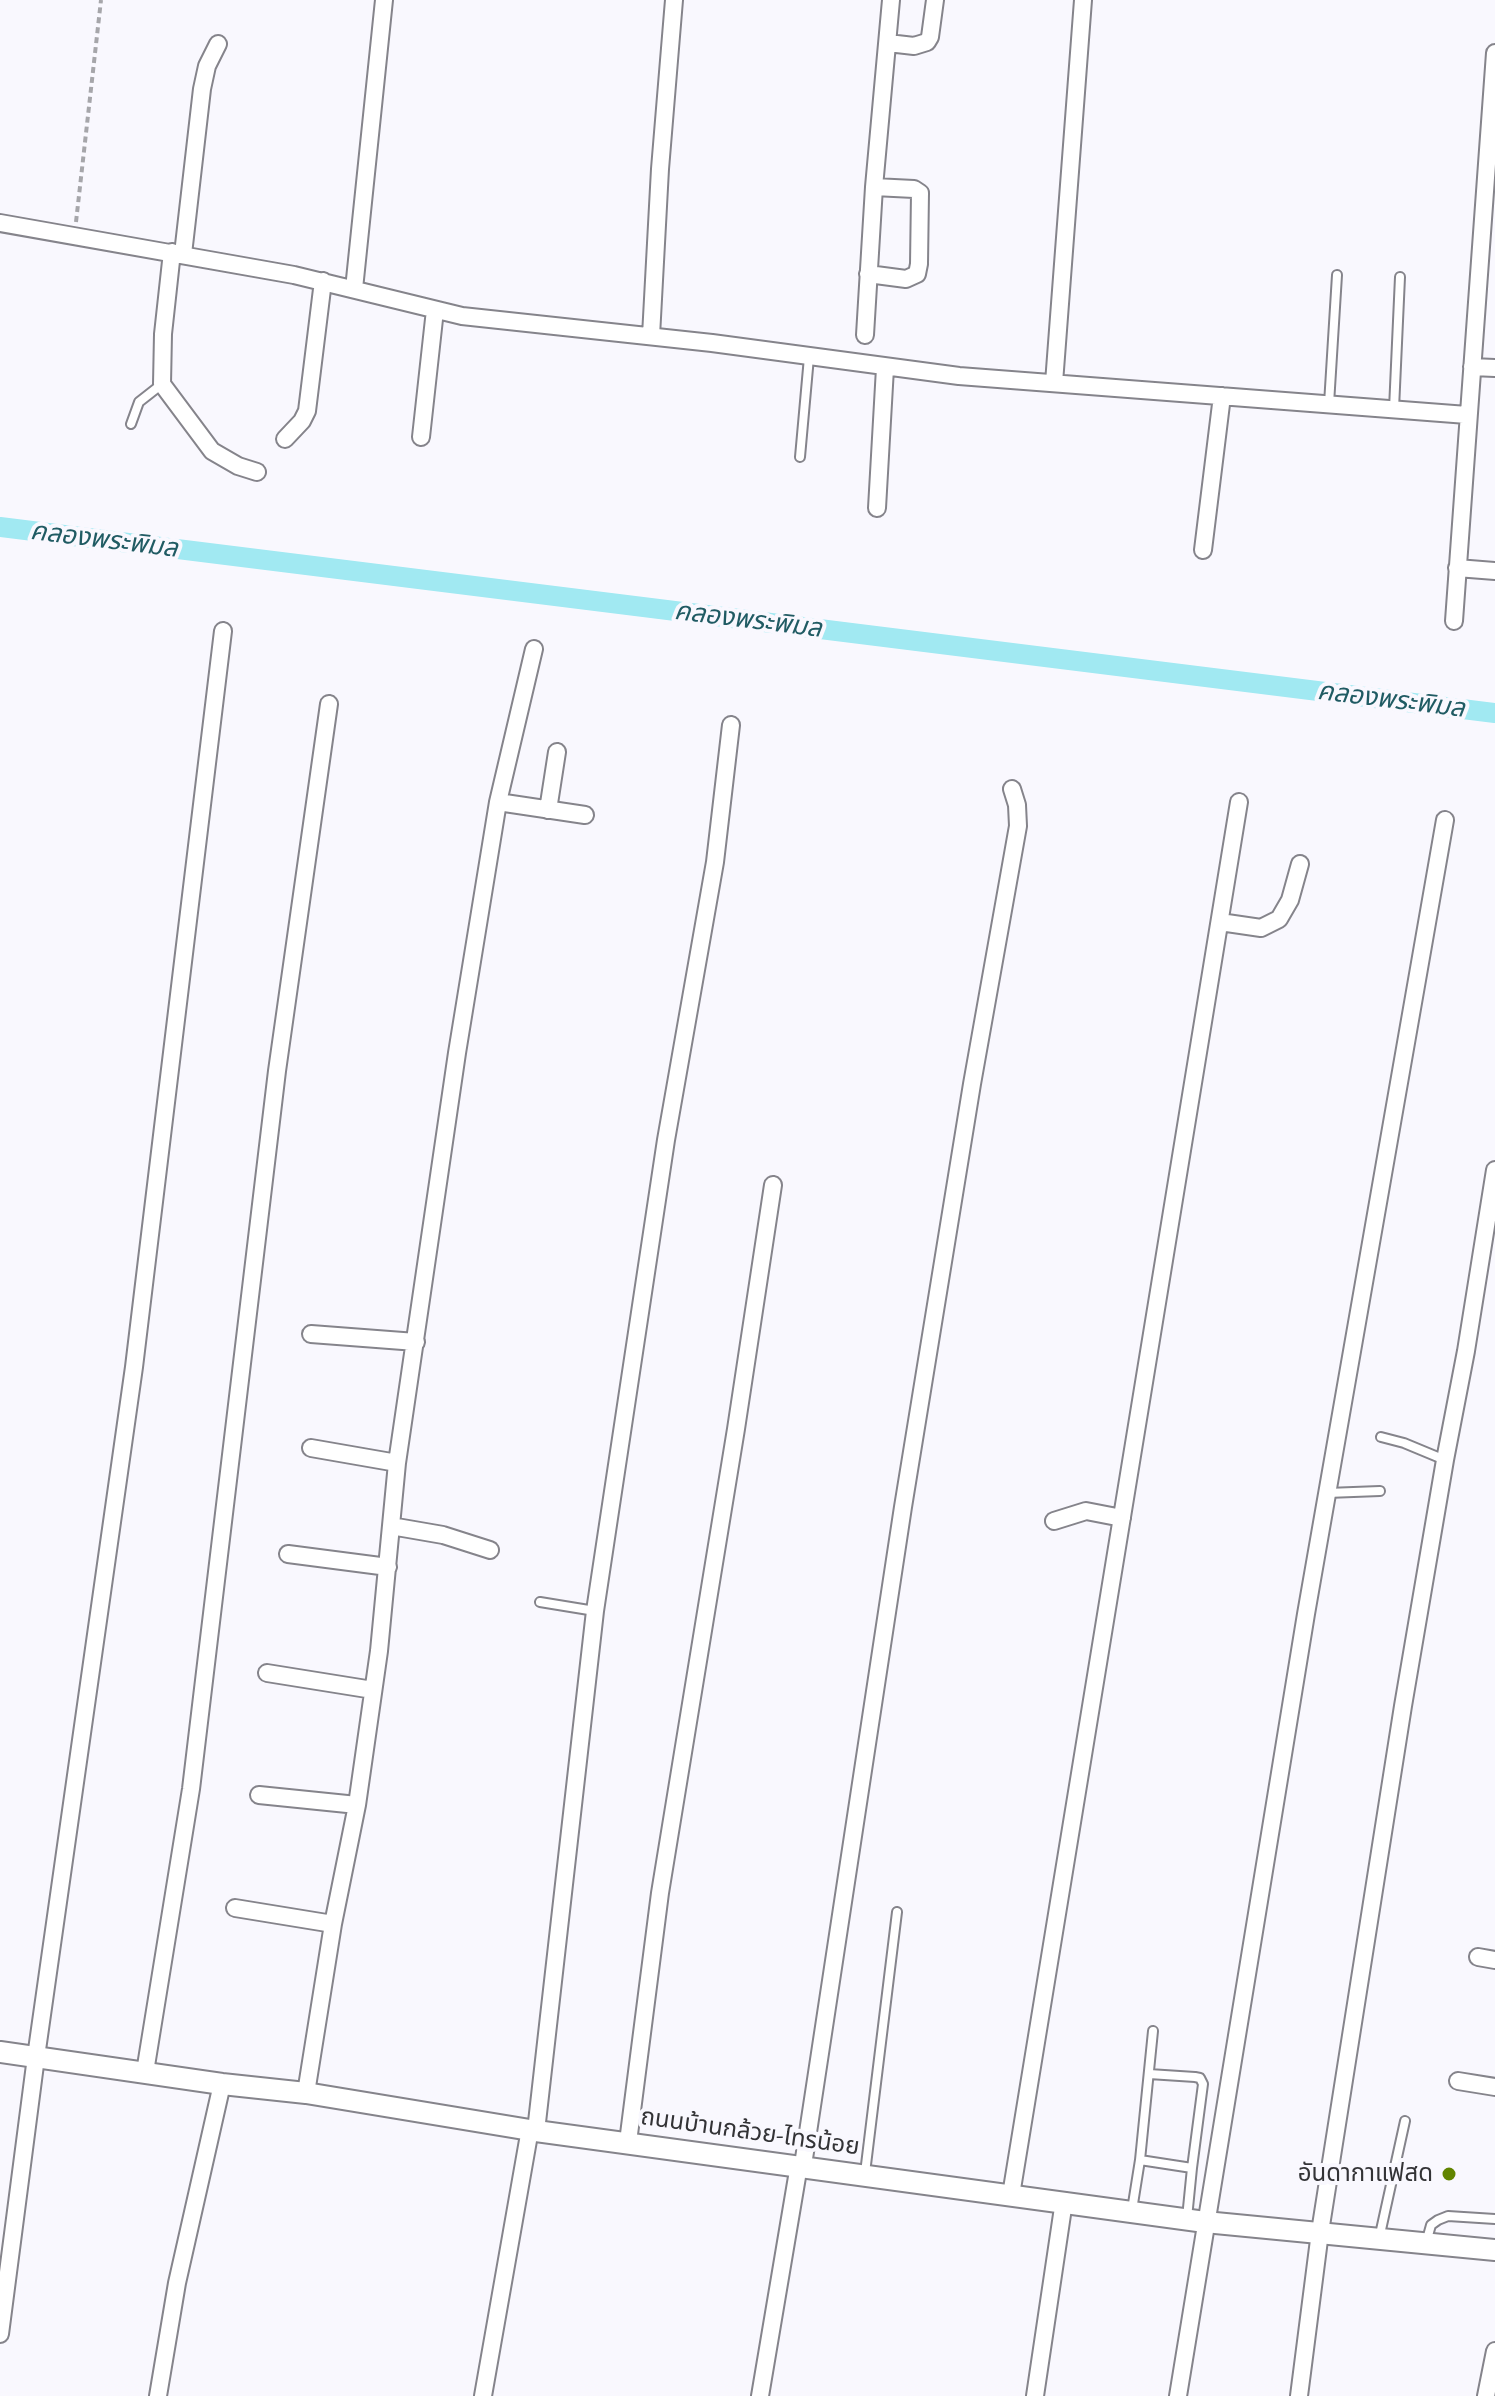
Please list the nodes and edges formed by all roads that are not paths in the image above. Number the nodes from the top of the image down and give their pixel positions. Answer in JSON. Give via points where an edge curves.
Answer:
{"nodes":[{"id":1,"x":384,"y":0,"type":"edge"},
{"id":2,"x":674,"y":0,"type":"edge"},
{"id":3,"x":891,"y":0,"type":"edge"},
{"id":4,"x":935,"y":0,"type":"edge"},
{"id":5,"x":1083,"y":0,"type":"edge"},
{"id":6,"x":888,"y":43,"type":"junction"},
{"id":7,"x":218,"y":44,"type":"dead end"},
{"id":8,"x":1495,"y":53,"type":"edge"},
{"id":9,"x":874,"y":187,"type":"junction"},
{"id":10,"x":0,"y":223,"type":"edge"},
{"id":11,"x":178,"y":253,"type":"junction"},
{"id":12,"x":868,"y":274,"type":"junction"},
{"id":13,"x":1337,"y":275,"type":"dead end"},
{"id":14,"x":1400,"y":277,"type":"dead end"},
{"id":15,"x":323,"y":281,"type":"junction"},
{"id":16,"x":354,"y":289,"type":"junction"},
{"id":17,"x":435,"y":310,"type":"junction"},
{"id":18,"x":865,"y":335,"type":"dead end"},
{"id":19,"x":651,"y":336,"type":"junction"},
{"id":20,"x":809,"y":357,"type":"junction"},
{"id":21,"x":1472,"y":367,"type":"junction"},
{"id":22,"x":885,"y":368,"type":"junction"},
{"id":23,"x":1495,"y":368,"type":"edge"},
{"id":24,"x":1054,"y":383,"type":"junction"},
{"id":25,"x":162,"y":384,"type":"junction"},
{"id":26,"x":1222,"y":396,"type":"junction"},
{"id":27,"x":1329,"y":404,"type":"junction"},
{"id":28,"x":1394,"y":409,"type":"junction"},
{"id":29,"x":1467,"y":415,"type":"junction"},
{"id":30,"x":131,"y":424,"type":"dead end"},
{"id":31,"x":421,"y":437,"type":"dead end"},
{"id":32,"x":285,"y":439,"type":"dead end"},
{"id":33,"x":800,"y":457,"type":"dead end"},
{"id":34,"x":257,"y":472,"type":"dead end"},
{"id":35,"x":877,"y":508,"type":"dead end"},
{"id":36,"x":1203,"y":550,"type":"dead end"},
{"id":37,"x":1457,"y":568,"type":"junction"},
{"id":38,"x":1495,"y":571,"type":"edge"},
{"id":39,"x":1454,"y":621,"type":"dead end"},
{"id":40,"x":223,"y":631,"type":"dead end"},
{"id":41,"x":534,"y":649,"type":"dead end"},
{"id":42,"x":329,"y":704,"type":"dead end"},
{"id":43,"x":731,"y":725,"type":"dead end"},
{"id":44,"x":557,"y":752,"type":"dead end"},
{"id":45,"x":1012,"y":789,"type":"dead end"},
{"id":46,"x":498,"y":802,"type":"junction"},
{"id":47,"x":1239,"y":802,"type":"dead end"},
{"id":48,"x":548,"y":810,"type":"junction"},
{"id":49,"x":585,"y":815,"type":"dead end"},
{"id":50,"x":1445,"y":820,"type":"dead end"},
{"id":51,"x":1300,"y":864,"type":"dead end"},
{"id":52,"x":1220,"y":922,"type":"junction"},
{"id":53,"x":1495,"y":1170,"type":"edge"},
{"id":54,"x":773,"y":1185,"type":"dead end"},
{"id":55,"x":311,"y":1334,"type":"dead end"},
{"id":56,"x":416,"y":1342,"type":"junction"},
{"id":57,"x":1381,"y":1437,"type":"dead end"},
{"id":58,"x":311,"y":1448,"type":"dead end"},
{"id":59,"x":1445,"y":1460,"type":"junction"},
{"id":60,"x":397,"y":1463,"type":"junction"},
{"id":61,"x":1380,"y":1491,"type":"dead end"},
{"id":62,"x":1327,"y":1493,"type":"junction"},
{"id":63,"x":1122,"y":1518,"type":"junction"},
{"id":64,"x":1054,"y":1521,"type":"dead end"},
{"id":65,"x":391,"y":1526,"type":"junction"},
{"id":66,"x":490,"y":1550,"type":"dead end"},
{"id":67,"x":288,"y":1554,"type":"dead end"},
{"id":68,"x":388,"y":1567,"type":"junction"},
{"id":69,"x":540,"y":1602,"type":"dead end"},
{"id":70,"x":595,"y":1611,"type":"junction"},
{"id":71,"x":267,"y":1673,"type":"dead end"},
{"id":72,"x":373,"y":1690,"type":"junction"},
{"id":73,"x":259,"y":1795,"type":"dead end"},
{"id":74,"x":357,"y":1805,"type":"junction"},
{"id":75,"x":235,"y":1908,"type":"dead end"},
{"id":76,"x":897,"y":1912,"type":"dead end"},
{"id":77,"x":333,"y":1924,"type":"junction"},
{"id":78,"x":1153,"y":2031,"type":"dead end"},
{"id":79,"x":0,"y":2052,"type":"edge"},
{"id":80,"x":36,"y":2057,"type":"junction"},
{"id":81,"x":145,"y":2072,"type":"junction"},
{"id":82,"x":1149,"y":2074,"type":"junction"},
{"id":83,"x":1458,"y":2081,"type":"dead end"},
{"id":84,"x":222,"y":2084,"type":"junction"},
{"id":85,"x":1495,"y":2087,"type":"edge"},
{"id":86,"x":306,"y":2093,"type":"junction"},
{"id":87,"x":1405,"y":2121,"type":"dead end"},
{"id":88,"x":533,"y":2130,"type":"junction"},
{"id":89,"x":628,"y":2142,"type":"junction"},
{"id":90,"x":1140,"y":2160,"type":"junction"},
{"id":91,"x":801,"y":2165,"type":"junction"},
{"id":92,"x":1192,"y":2168,"type":"junction"},
{"id":93,"x":865,"y":2174,"type":"junction"},
{"id":94,"x":1011,"y":2195,"type":"junction"},
{"id":95,"x":1064,"y":2201,"type":"junction"},
{"id":96,"x":1132,"y":2211,"type":"junction"},
{"id":97,"x":1495,"y":2219,"type":"edge"},
{"id":98,"x":1196,"y":2221,"type":"junction"},
{"id":99,"x":1320,"y":2232,"type":"junction"},
{"id":100,"x":1379,"y":2239,"type":"junction"},
{"id":101,"x":1426,"y":2244,"type":"junction"},
{"id":102,"x":1495,"y":2250,"type":"edge"},
{"id":103,"x":0,"y":2334,"type":"edge"},
{"id":104,"x":1495,"y":2351,"type":"edge"},
{"id":105,"x":158,"y":2396,"type":"edge"},
{"id":106,"x":483,"y":2396,"type":"edge"},
{"id":107,"x":760,"y":2396,"type":"edge"},
{"id":108,"x":1035,"y":2396,"type":"edge"},
{"id":109,"x":1178,"y":2396,"type":"edge"},
{"id":110,"x":1299,"y":2396,"type":"edge"},
{"id":111,"x":1486,"y":2396,"type":"edge"}],
"edges":[{"from":1,"to":16,"type":"street"},
{"from":2,"to":19,"type":"street"},
{"from":3,"to":6,"type":"street"},
{"from":4,"to":6,"type":"street","via":[[927,42]]},
{"from":5,"to":24,"type":"street"},
{"from":6,"to":9,"type":"street"},
{"from":7,"to":11,"type":"street","via":[[202,89]]},
{"from":8,"to":21,"type":"street"},
{"from":9,"to":12,"type":"street"},
{"from":9,"to":12,"type":"street","via":[[920,193],[919,264],[917,274],[906,279]]},
{"from":10,"to":11,"type":"street"},
{"from":11,"to":15,"type":"street"},
{"from":11,"to":25,"type":"street","via":[[163,334]]},
{"from":12,"to":18,"type":"street"},
{"from":13,"to":27,"type":"lane"},
{"from":14,"to":28,"type":"lane"},
{"from":15,"to":16,"type":"street"},
{"from":15,"to":32,"type":"street","via":[[307,411]]},
{"from":16,"to":17,"type":"street"},
{"from":17,"to":19,"type":"street"},
{"from":17,"to":31,"type":"street"},
{"from":19,"to":20,"type":"street"},
{"from":20,"to":22,"type":"street"},
{"from":20,"to":33,"type":"lane"},
{"from":21,"to":23,"type":"street"},
{"from":21,"to":29,"type":"street"},
{"from":22,"to":24,"type":"street"},
{"from":22,"to":35,"type":"street"},
{"from":24,"to":26,"type":"street"},
{"from":25,"to":30,"type":"lane","via":[[139,402]]},
{"from":25,"to":34,"type":"street","via":[[212,451]]},
{"from":26,"to":27,"type":"street"},
{"from":26,"to":36,"type":"street"},
{"from":27,"to":28,"type":"street"},
{"from":28,"to":29,"type":"street"},
{"from":29,"to":37,"type":"street"},
{"from":37,"to":38,"type":"street"},
{"from":37,"to":39,"type":"street"},
{"from":40,"to":80,"type":"street","via":[[134,1367]]},
{"from":41,"to":46,"type":"street"},
{"from":42,"to":81,"type":"street","via":[[277,1071],[191,1789]]},
{"from":43,"to":70,"type":"street","via":[[715,862],[666,1140]]},
{"from":44,"to":48,"type":"street"},
{"from":45,"to":91,"type":"street","via":[[1018,826],[906,1491]]},
{"from":46,"to":48,"type":"street"},
{"from":46,"to":56,"type":"street"},
{"from":47,"to":52,"type":"street"},
{"from":48,"to":49,"type":"street"},
{"from":50,"to":62,"type":"street"},
{"from":51,"to":52,"type":"street","via":[[1279,919],[1261,928]]},
{"from":52,"to":63,"type":"street"},
{"from":53,"to":59,"type":"street"},
{"from":54,"to":89,"type":"street","via":[[660,1893]]},
{"from":55,"to":56,"type":"street"},
{"from":56,"to":60,"type":"street"},
{"from":57,"to":59,"type":"lane"},
{"from":58,"to":60,"type":"street"},
{"from":59,"to":99,"type":"street"},
{"from":60,"to":65,"type":"street"},
{"from":61,"to":62,"type":"lane"},
{"from":62,"to":98,"type":"street"},
{"from":63,"to":64,"type":"street","via":[[1086,1511]]},
{"from":63,"to":94,"type":"street"},
{"from":65,"to":66,"type":"street"},
{"from":65,"to":68,"type":"street"},
{"from":67,"to":68,"type":"street"},
{"from":68,"to":72,"type":"street"},
{"from":69,"to":70,"type":"lane"},
{"from":70,"to":88,"type":"street"},
{"from":71,"to":72,"type":"street"},
{"from":72,"to":74,"type":"street"},
{"from":73,"to":74,"type":"street"},
{"from":74,"to":77,"type":"street"},
{"from":75,"to":77,"type":"street"},
{"from":76,"to":93,"type":"lane"},
{"from":77,"to":86,"type":"street"},
{"from":78,"to":82,"type":"lane"},
{"from":79,"to":80,"type":"street","name":"ถนนบ้านกล้วย-ไทรน้อย"},
{"from":80,"to":81,"type":"street","name":"ถนนบ้านกล้วย-ไทรน้อย"},
{"from":80,"to":103,"type":"street"},
{"from":81,"to":84,"type":"street","name":"ถนนบ้านกล้วย-ไทรน้อย"},
{"from":82,"to":90,"type":"lane"},
{"from":82,"to":92,"type":"lane","via":[[1195,2077],[1203,2084]]},
{"from":83,"to":85,"type":"street"},
{"from":84,"to":86,"type":"street","name":"ถนนบ้านกล้วย-ไทรน้อย"},
{"from":84,"to":105,"type":"street","via":[[177,2283]]},
{"from":86,"to":88,"type":"street","name":"ถนนบ้านกล้วย-ไทรน้อย"},
{"from":87,"to":100,"type":"lane"},
{"from":88,"to":89,"type":"street","name":"ถนนบ้านกล้วย-ไทรน้อย"},
{"from":88,"to":106,"type":"street"},
{"from":89,"to":91,"type":"street","name":"ถนนบ้านกล้วย-ไทรน้อย"},
{"from":90,"to":92,"type":"lane"},
{"from":90,"to":96,"type":"lane"},
{"from":91,"to":93,"type":"street","name":"ถนนบ้านกล้วย-ไทรน้อย"},
{"from":91,"to":107,"type":"street"},
{"from":92,"to":98,"type":"lane"},
{"from":93,"to":94,"type":"street","name":"ถนนบ้านกล้วย-ไทรน้อย"},
{"from":94,"to":95,"type":"street","name":"ถนนบ้านกล้วย-ไทรน้อย"},
{"from":95,"to":96,"type":"street","name":"ถนนบ้านกล้วย-ไทรน้อย"},
{"from":95,"to":108,"type":"street"},
{"from":96,"to":98,"type":"street","name":"ถนนบ้านกล้วย-ไทรน้อย"},
{"from":97,"to":101,"type":"lane","via":[[1448,2216],[1431,2225]]},
{"from":98,"to":99,"type":"street","name":"ถนนบ้านกล้วย-ไทรน้อย"},
{"from":98,"to":109,"type":"street"},
{"from":99,"to":100,"type":"street","name":"ถนนบ้านกล้วย-ไทรน้อย"},
{"from":99,"to":110,"type":"street"},
{"from":100,"to":101,"type":"street","name":"ถนนบ้านกล้วย-ไทรน้อย"},
{"from":101,"to":102,"type":"street","name":"ถนนบ้านกล้วย-ไทรน้อย"},
{"from":104,"to":111,"type":"street"}]}
